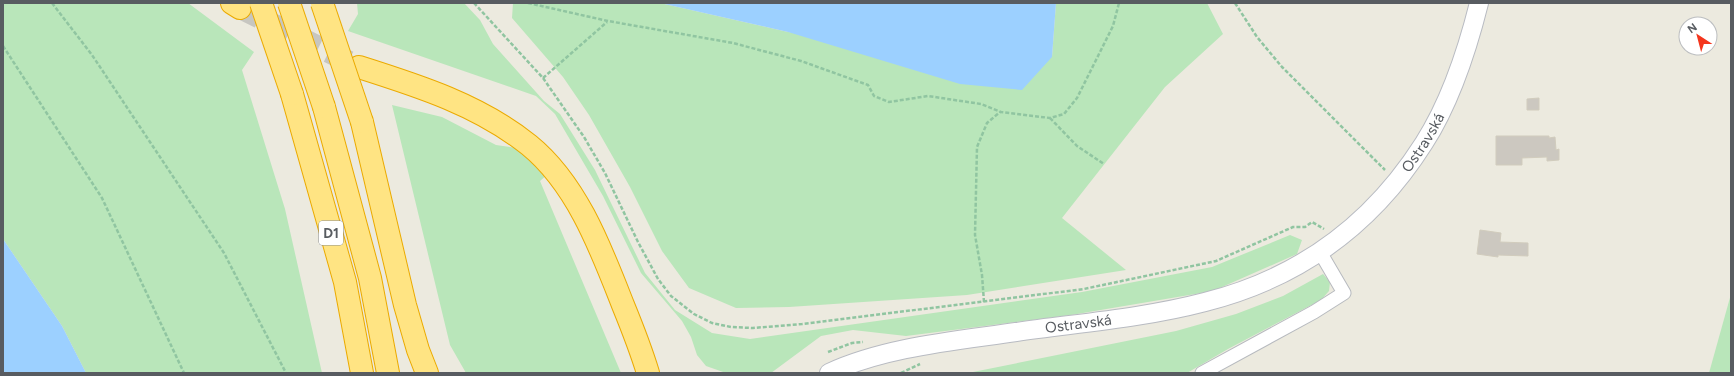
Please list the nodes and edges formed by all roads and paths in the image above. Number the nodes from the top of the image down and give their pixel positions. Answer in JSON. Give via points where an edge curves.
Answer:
{"nodes":[{"id":1,"x":52,"y":3,"type":"edge"},
{"id":2,"x":261,"y":3,"type":"edge"},
{"id":3,"x":289,"y":3,"type":"edge"},
{"id":4,"x":322,"y":3,"type":"edge"},
{"id":5,"x":474,"y":3,"type":"edge"},
{"id":6,"x":528,"y":3,"type":"edge"},
{"id":7,"x":1119,"y":3,"type":"edge"},
{"id":8,"x":1235,"y":3,"type":"edge"},
{"id":9,"x":1479,"y":3,"type":"edge"},
{"id":10,"x":608,"y":21,"type":"junction"},
{"id":11,"x":3,"y":46,"type":"edge"},
{"id":12,"x":359,"y":67,"type":"tunnel mouth"},
{"id":13,"x":543,"y":78,"type":"junction"},
{"id":14,"x":1001,"y":112,"type":"junction"},
{"id":15,"x":1050,"y":118,"type":"junction"},
{"id":16,"x":1104,"y":164,"type":"dead end"},
{"id":17,"x":1386,"y":172,"type":"dead end"},
{"id":18,"x":1305,"y":227,"type":"dead end"},
{"id":19,"x":1320,"y":252,"type":"junction"},
{"id":20,"x":984,"y":302,"type":"junction"},
{"id":21,"x":184,"y":373,"type":"edge"},
{"id":22,"x":286,"y":373,"type":"edge"},
{"id":23,"x":362,"y":373,"type":"edge"},
{"id":24,"x":388,"y":373,"type":"edge"},
{"id":25,"x":427,"y":373,"type":"edge"},
{"id":26,"x":648,"y":373,"type":"edge"},
{"id":27,"x":829,"y":373,"type":"edge"},
{"id":28,"x":1202,"y":373,"type":"edge"}],
"edges":[{"from":1,"to":22,"type":"path","via":[[92,55],[224,253]]},
{"from":2,"to":23,"type":"highway","number":"D1","bridge":true,"via":[[292,94],[345,282]]},
{"from":3,"to":24,"type":"highway","number":"D1","bridge":true,"via":[[324,107],[370,278]]},
{"from":4,"to":25,"type":"highway","bridge":true,"via":[[362,122],[404,305]]},
{"from":5,"to":13,"type":"path"},
{"from":6,"to":10,"type":"path"},
{"from":7,"to":15,"type":"path","via":[[1113,26],[1077,98],[1064,114]]},
{"from":8,"to":17,"type":"path","via":[[1257,37],[1282,67]]},
{"from":9,"to":19,"type":"main road","name":"Ostravská","via":[[1469,42],[1456,76],[1443,109],[1425,142],[1374,209],[1356,226]]},
{"from":10,"to":13,"type":"path"},
{"from":10,"to":14,"type":"path","via":[[733,43],[801,61],[868,85],[874,96],[889,102],[928,96],[981,104]]},
{"from":11,"to":21,"type":"path","via":[[102,198]]},
{"from":12,"to":26,"type":"highway","via":[[419,86],[473,110],[515,135],[540,155],[563,182],[577,204],[606,261]]},
{"from":13,"to":20,"type":"path","via":[[584,137],[605,173],[658,280],[671,296],[694,314],[712,323],[753,328]]},
{"from":14,"to":15,"type":"path"},
{"from":14,"to":20,"type":"path","via":[[987,123],[977,147],[975,235]]},
{"from":15,"to":16,"type":"path","via":[[1078,146]]},
{"from":18,"to":20,"type":"path","via":[[1293,227],[1216,261],[1084,289]]},
{"from":19,"to":27,"type":"main road","name":"Ostravská","via":[[1263,282],[1207,302],[1170,310],[946,342],[870,359]]},
{"from":19,"to":28,"type":"street","via":[[1344,293]]}]}
